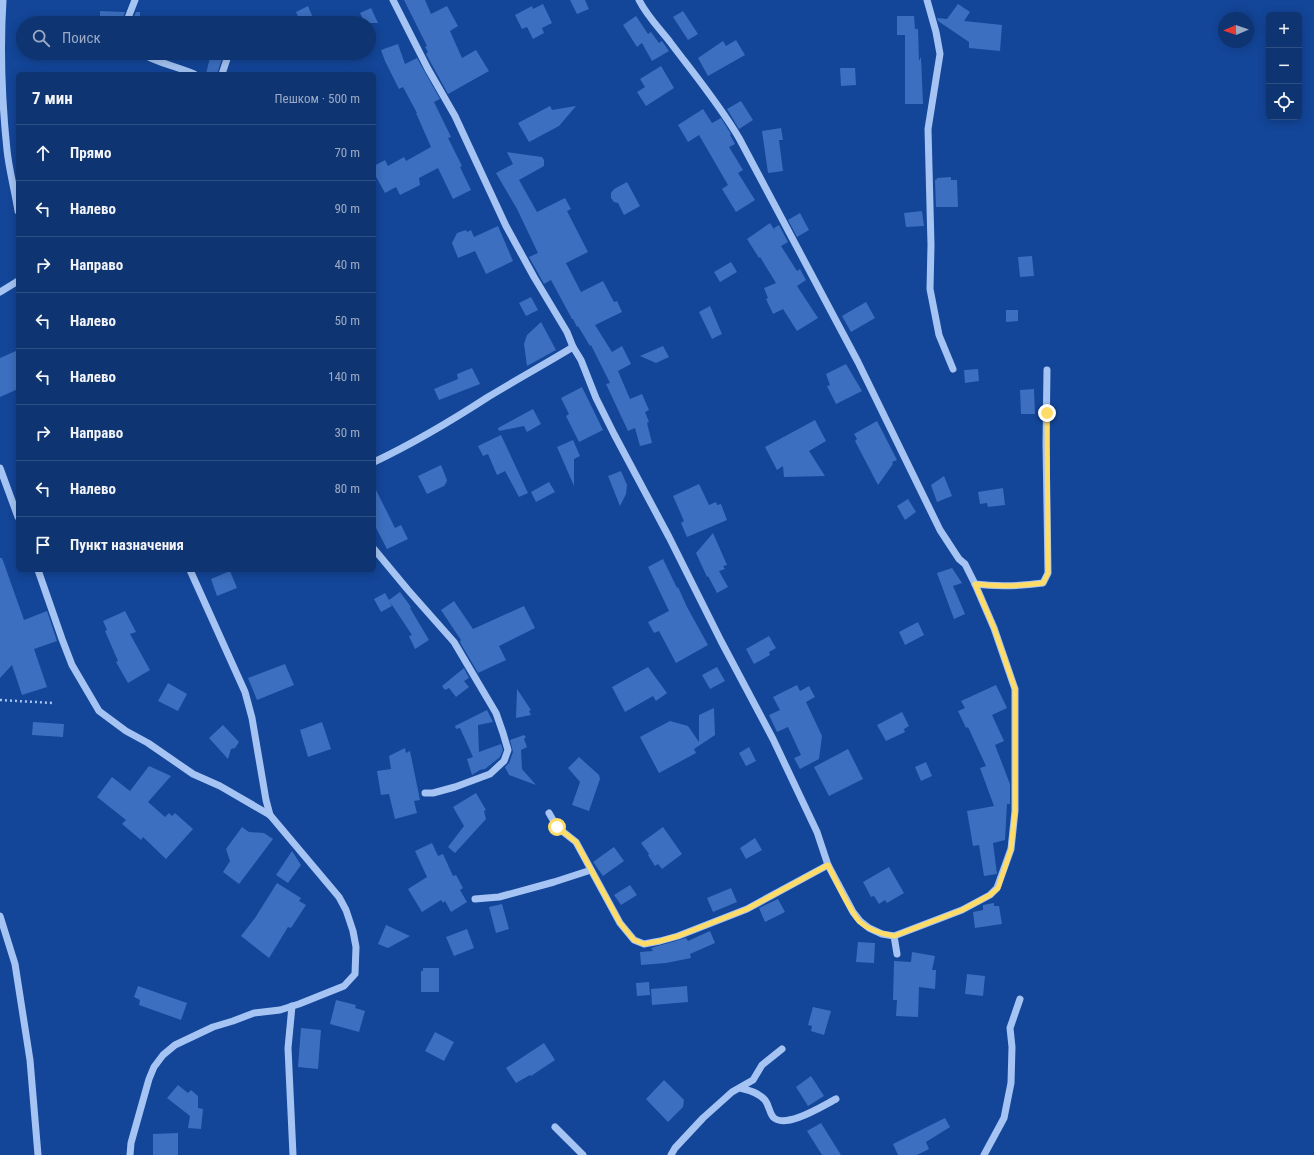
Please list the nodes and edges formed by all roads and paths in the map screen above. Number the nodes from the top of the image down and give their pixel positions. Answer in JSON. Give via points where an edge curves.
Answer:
{"nodes":[{"id":1,"x":2,"y":0,"type":"edge"},
{"id":2,"x":135,"y":0,"type":"edge"},
{"id":3,"x":393,"y":0,"type":"edge"},
{"id":4,"x":639,"y":0,"type":"edge"},
{"id":5,"x":927,"y":0,"type":"edge"},
{"id":6,"x":129,"y":16,"type":"edge"},
{"id":7,"x":153,"y":60,"type":"edge"},
{"id":8,"x":227,"y":60,"type":"edge"},
{"id":9,"x":190,"y":72,"type":"edge"},
{"id":10,"x":223,"y":72,"type":"edge"},
{"id":11,"x":16,"y":200,"type":"edge"},
{"id":12,"x":16,"y":282,"type":"edge"},
{"id":13,"x":0,"y":292,"type":"edge"},
{"id":14,"x":573,"y":347,"type":"junction"},
{"id":15,"x":953,"y":369,"type":"dead end"},
{"id":16,"x":1047,"y":370,"type":"dead end"},
{"id":17,"x":376,"y":461,"type":"edge"},
{"id":18,"x":0,"y":468,"type":"edge"},
{"id":19,"x":16,"y":512,"type":"edge"},
{"id":20,"x":376,"y":551,"type":"edge"},
{"id":21,"x":39,"y":572,"type":"edge"},
{"id":22,"x":191,"y":572,"type":"edge"},
{"id":23,"x":975,"y":584,"type":"junction"},
{"id":24,"x":0,"y":700,"type":"edge"},
{"id":25,"x":53,"y":703,"type":"dead end"},
{"id":26,"x":425,"y":793,"type":"dead end"},
{"id":27,"x":549,"y":813,"type":"dead end"},
{"id":28,"x":270,"y":815,"type":"junction"},
{"id":29,"x":828,"y":865,"type":"junction"},
{"id":30,"x":591,"y":870,"type":"junction"},
{"id":31,"x":475,"y":899,"type":"dead end"},
{"id":32,"x":0,"y":916,"type":"edge"},
{"id":33,"x":894,"y":936,"type":"junction"},
{"id":34,"x":897,"y":954,"type":"dead end"},
{"id":35,"x":1020,"y":999,"type":"dead end"},
{"id":36,"x":292,"y":1006,"type":"junction"},
{"id":37,"x":782,"y":1049,"type":"dead end"},
{"id":38,"x":740,"y":1088,"type":"junction"},
{"id":39,"x":836,"y":1099,"type":"dead end"},
{"id":40,"x":555,"y":1127,"type":"dead end"},
{"id":41,"x":38,"y":1155,"type":"edge"},
{"id":42,"x":130,"y":1155,"type":"edge"},
{"id":43,"x":293,"y":1155,"type":"edge"},
{"id":44,"x":583,"y":1155,"type":"edge"},
{"id":45,"x":671,"y":1155,"type":"edge"},
{"id":46,"x":984,"y":1155,"type":"edge"}],
"edges":[{"from":1,"to":11,"type":"street","via":[[7,152]]},
{"from":2,"to":6,"type":"street"},
{"from":3,"to":14,"type":"street","via":[[455,116],[506,226],[567,332]]},
{"from":4,"to":23,"type":"street","via":[[739,138],[858,362],[940,530]]},
{"from":5,"to":15,"type":"street","via":[[940,54],[928,129],[930,289],[939,335]]},
{"from":7,"to":9,"type":"street"},
{"from":8,"to":10,"type":"street"},
{"from":12,"to":13,"type":"street"},
{"from":14,"to":17,"type":"street","via":[[468,411]]},
{"from":14,"to":29,"type":"street","via":[[614,434],[773,739],[817,832]]},
{"from":16,"to":23,"type":"street","via":[[1048,573],[1043,583],[1025,586]]},
{"from":18,"to":19,"type":"street"},
{"from":20,"to":26,"type":"street","via":[[454,642],[496,713],[508,750],[504,761],[490,774],[455,787]]},
{"from":21,"to":28,"type":"street","via":[[72,665],[99,712],[193,774],[220,786]]},
{"from":22,"to":28,"type":"street","via":[[245,692]]},
{"from":23,"to":33,"type":"street","via":[[994,628],[1015,689],[1015,811],[1011,849],[998,888],[990,895],[962,910]]},
{"from":24,"to":25,"type":"path"},
{"from":27,"to":30,"type":"street","via":[[557,827],[576,842]]},
{"from":28,"to":36,"type":"street","via":[[339,898],[346,910],[356,947],[355,974],[344,986]]},
{"from":29,"to":30,"type":"street","via":[[747,909],[678,936],[644,944],[634,940],[620,923]]},
{"from":29,"to":33,"type":"street","via":[[860,922],[882,934]]},
{"from":30,"to":31,"type":"street","via":[[500,897]]},
{"from":32,"to":41,"type":"street","via":[[15,964],[30,1060]]},
{"from":33,"to":34,"type":"street"},
{"from":35,"to":46,"type":"street","via":[[1010,1028],[1011,1083],[1004,1118]]},
{"from":36,"to":42,"type":"street","via":[[254,1013],[213,1027],[176,1045],[163,1055],[149,1079]]},
{"from":36,"to":43,"type":"street","via":[[288,1065]]},
{"from":37,"to":38,"type":"street","via":[[762,1065],[752,1080]]},
{"from":38,"to":39,"type":"street","via":[[751,1090],[764,1100],[774,1118],[781,1121],[797,1119]]},
{"from":38,"to":45,"type":"street","via":[[703,1118]]},
{"from":40,"to":44,"type":"street"}]}
